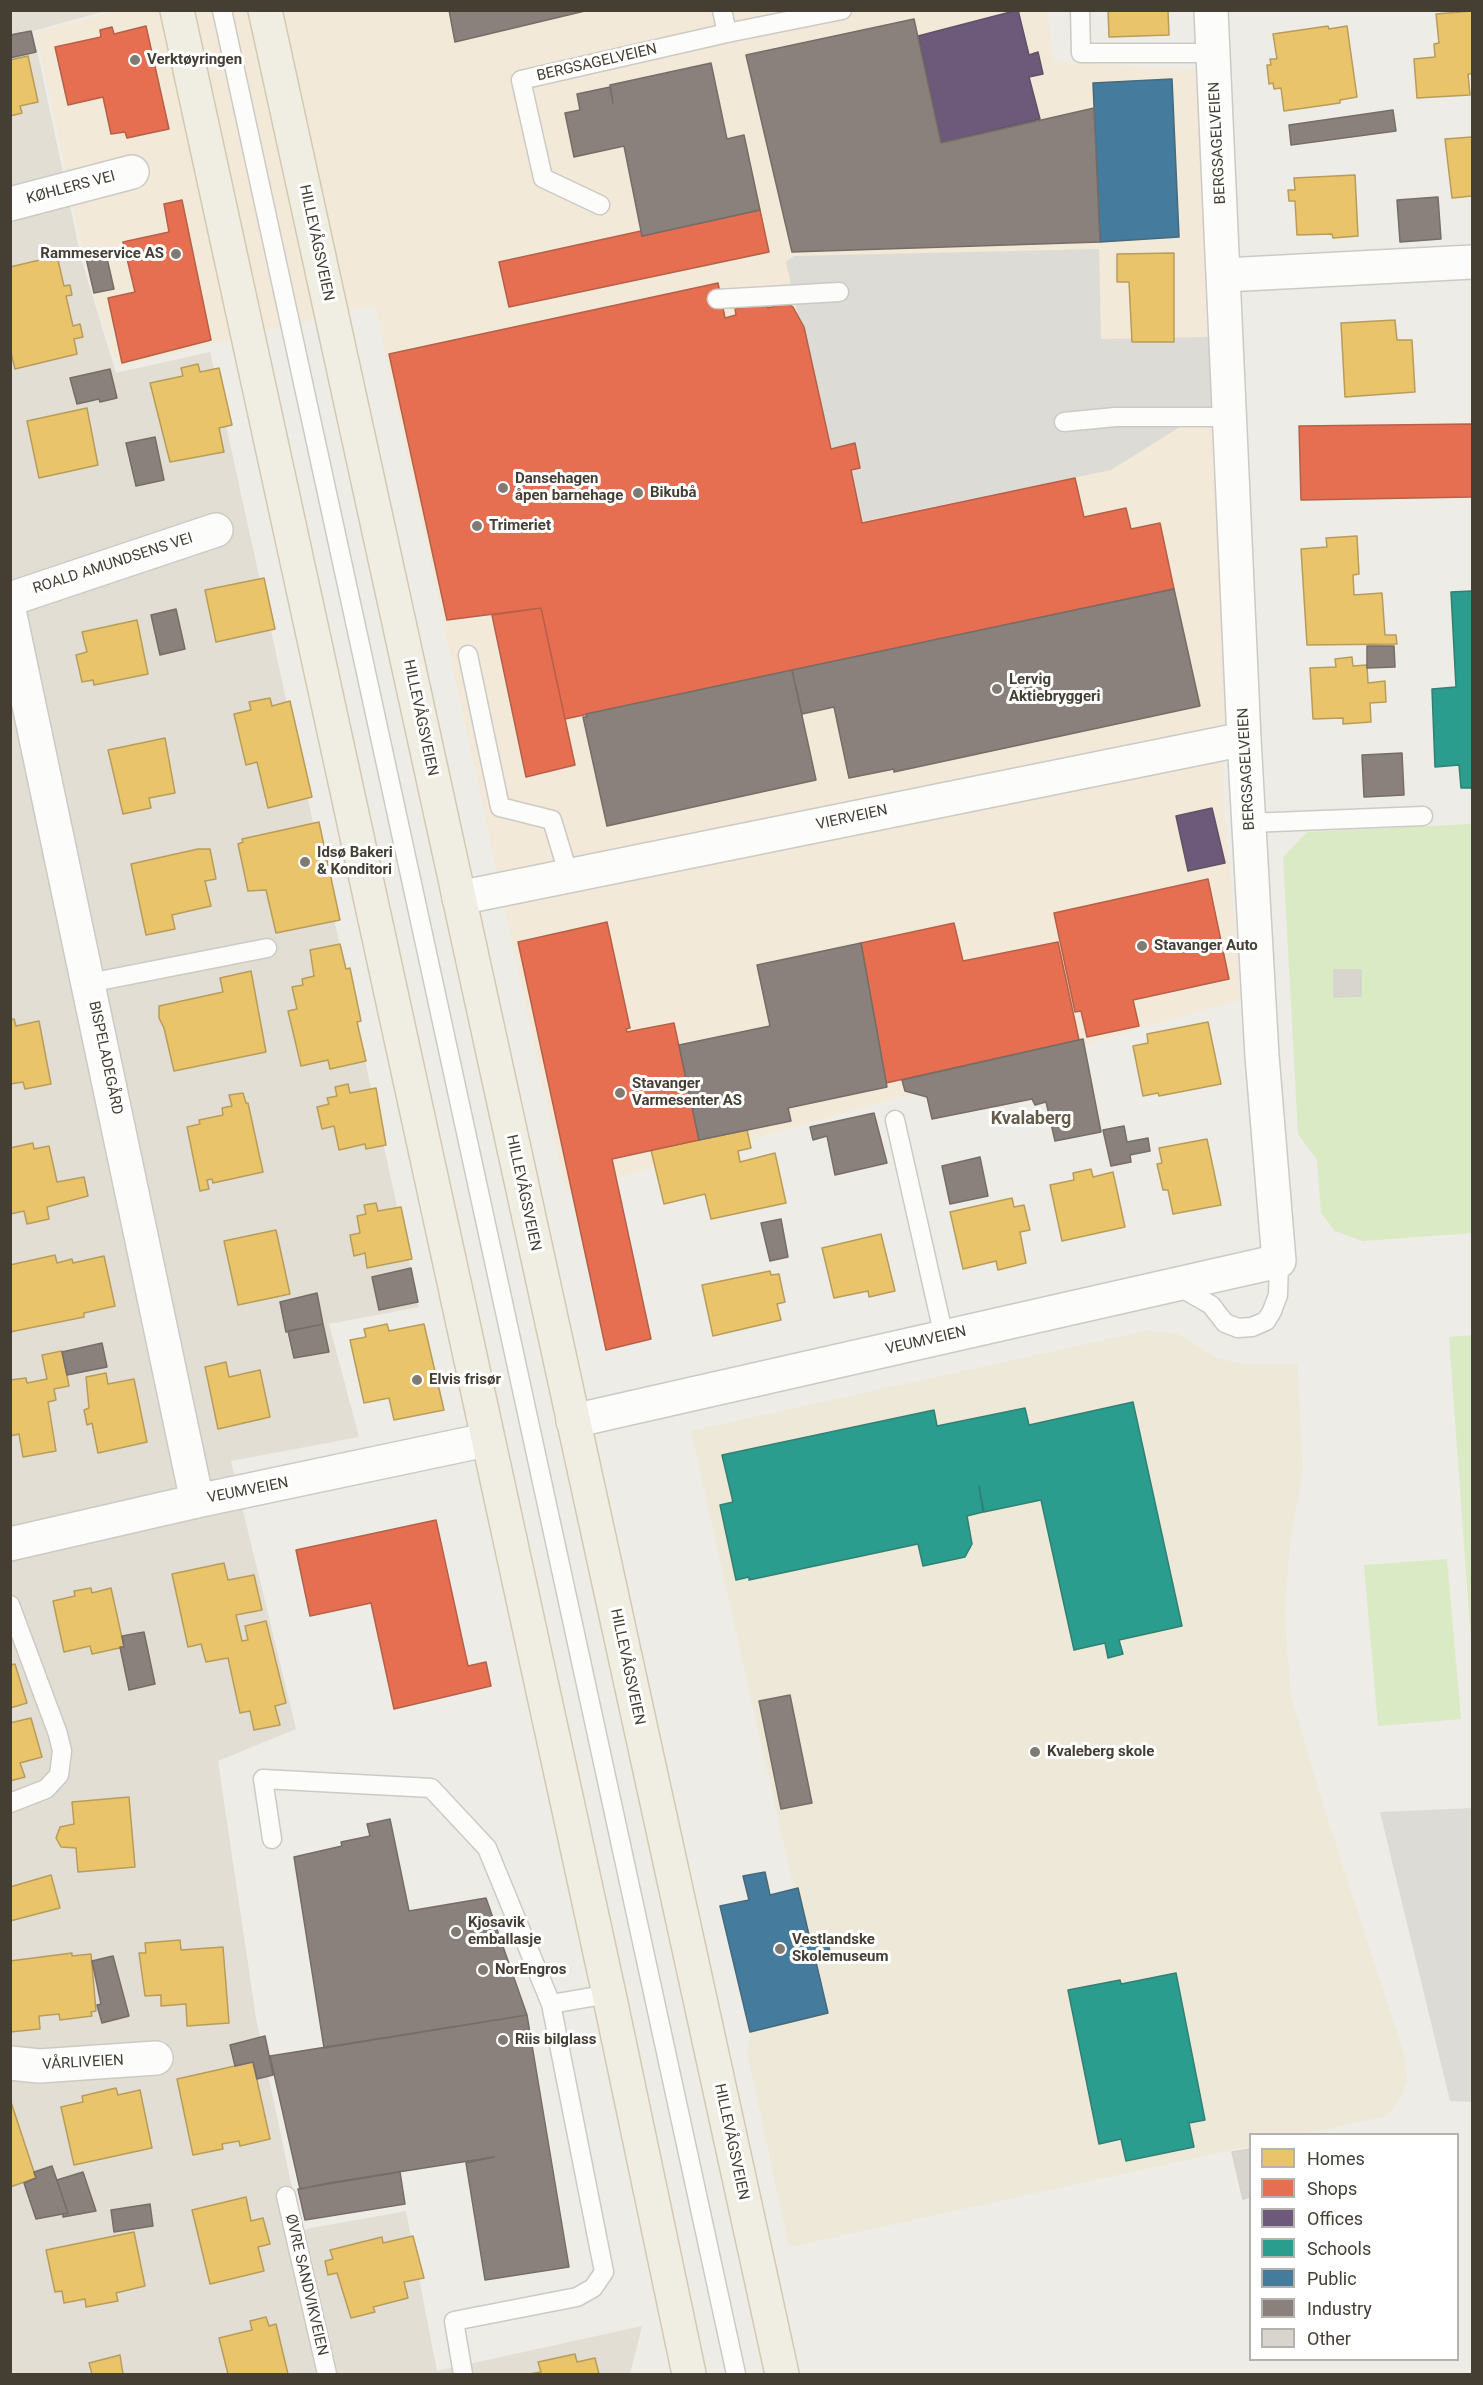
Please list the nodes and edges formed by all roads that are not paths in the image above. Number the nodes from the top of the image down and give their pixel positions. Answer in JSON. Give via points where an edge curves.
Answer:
{"nodes":[{"id":1,"x":177,"y":10,"type":"edge"},
{"id":2,"x":222,"y":10,"type":"edge"},
{"id":3,"x":265,"y":10,"type":"edge"},
{"id":4,"x":722,"y":10,"type":"edge"},
{"id":5,"x":842,"y":10,"type":"edge"},
{"id":6,"x":1080,"y":10,"type":"edge"},
{"id":7,"x":1211,"y":10,"type":"edge"},
{"id":8,"x":727,"y":33,"type":"junction"},
{"id":9,"x":1213,"y":53,"type":"junction"},
{"id":10,"x":132,"y":172,"type":"dead end"},
{"id":11,"x":10,"y":204,"type":"edge"},
{"id":12,"x":600,"y":205,"type":"dead end"},
{"id":13,"x":1473,"y":262,"type":"edge"},
{"id":14,"x":1225,"y":275,"type":"junction"},
{"id":15,"x":839,"y":292,"type":"dead end"},
{"id":16,"x":717,"y":299,"type":"dead end"},
{"id":17,"x":1231,"y":417,"type":"junction"},
{"id":18,"x":1064,"y":422,"type":"dead end"},
{"id":19,"x":216,"y":530,"type":"dead end"},
{"id":20,"x":10,"y":599,"type":"edge"},
{"id":21,"x":10,"y":615,"type":"edge"},
{"id":22,"x":468,"y":654,"type":"dead end"},
{"id":23,"x":1244,"y":739,"type":"junction"},
{"id":24,"x":1423,"y":816,"type":"dead end"},
{"id":25,"x":1249,"y":823,"type":"junction"},
{"id":26,"x":569,"y":876,"type":"junction"},
{"id":27,"x":459,"y":898,"type":"junction"},
{"id":28,"x":267,"y":948,"type":"dead end"},
{"id":29,"x":89,"y":982,"type":"junction"},
{"id":30,"x":895,"y":1120,"type":"dead end"},
{"id":31,"x":1279,"y":1261,"type":"junction"},
{"id":32,"x":1174,"y":1285,"type":"junction"},
{"id":33,"x":944,"y":1337,"type":"junction"},
{"id":34,"x":573,"y":1421,"type":"junction"},
{"id":35,"x":486,"y":1440,"type":"junction"},
{"id":36,"x":197,"y":1501,"type":"junction"},
{"id":37,"x":10,"y":1544,"type":"edge"},
{"id":38,"x":10,"y":1605,"type":"edge"},
{"id":39,"x":10,"y":1803,"type":"edge"},
{"id":40,"x":272,"y":1839,"type":"dead end"},
{"id":41,"x":609,"y":1994,"type":"junction"},
{"id":42,"x":551,"y":2004,"type":"junction"},
{"id":43,"x":156,"y":2058,"type":"dead end"},
{"id":44,"x":10,"y":2063,"type":"edge"},
{"id":45,"x":286,"y":2196,"type":"dead end"},
{"id":46,"x":327,"y":2374,"type":"edge"},
{"id":47,"x":463,"y":2374,"type":"edge"},
{"id":48,"x":689,"y":2374,"type":"edge"},
{"id":49,"x":736,"y":2374,"type":"edge"},
{"id":50,"x":782,"y":2374,"type":"edge"}],
"edges":[{"from":1,"to":35,"type":"main road"},
{"from":2,"to":49,"type":"lane"},
{"from":3,"to":27,"type":"main road","name":"HILLEVÅGSVEIEN"},
{"from":4,"to":8,"type":"lane"},
{"from":5,"to":8,"type":"lane","name":"BERGSAGELVEIEN"},
{"from":6,"to":9,"type":"lane","via":[[1081,53]]},
{"from":7,"to":9,"type":"street","name":"BERGSAGELVEIEN"},
{"from":8,"to":12,"type":"lane","name":"BERGSAGELVEIEN","via":[[521,80],[543,177]]},
{"from":9,"to":14,"type":"street","name":"BERGSAGELVEIEN"},
{"from":10,"to":11,"type":"street","name":"KØHLERS VEI"},
{"from":13,"to":14,"type":"street"},
{"from":14,"to":17,"type":"street","name":"BERGSAGELVEIEN"},
{"from":15,"to":16,"type":"lane"},
{"from":17,"to":18,"type":"lane","via":[[1115,417]]},
{"from":17,"to":23,"type":"street","name":"BERGSAGELVEIEN"},
{"from":19,"to":20,"type":"street","name":"ROALD AMUNDSENS VEI"},
{"from":21,"to":29,"type":"street","name":"BISPELADEGÅRD"},
{"from":22,"to":26,"type":"lane","via":[[500,807],[552,820]]},
{"from":23,"to":25,"type":"street","name":"BERGSAGELVEIEN"},
{"from":23,"to":26,"type":"street","name":"VIERVEIEN"},
{"from":24,"to":25,"type":"lane"},
{"from":25,"to":31,"type":"street","name":"BERGSAGELVEIEN"},
{"from":26,"to":27,"type":"street","name":"VIERVEIEN"},
{"from":27,"to":34,"type":"main road","name":"HILLEVÅGSVEIEN"},
{"from":28,"to":29,"type":"lane"},
{"from":29,"to":36,"type":"street","name":"BISPELADEGÅRD"},
{"from":30,"to":33,"type":"lane"},
{"from":31,"to":32,"type":"street","name":"VEUMVEIEN"},
{"from":31,"to":32,"type":"lane","via":[[1278,1295],[1272,1311],[1266,1322],[1252,1327],[1238,1328],[1225,1323],[1211,1305]]},
{"from":32,"to":33,"type":"street","name":"VEUMVEIEN"},
{"from":33,"to":34,"type":"street","name":"VEUMVEIEN"},
{"from":34,"to":50,"type":"main road","name":"HILLEVÅGSVEIEN"},
{"from":35,"to":36,"type":"street","name":"VEUMVEIEN"},
{"from":35,"to":41,"type":"main road"},
{"from":36,"to":37,"type":"street","name":"VEUMVEIEN"},
{"from":38,"to":39,"type":"lane","via":[[62,1751],[59,1775],[46,1789]]},
{"from":40,"to":42,"type":"lane","via":[[263,1779],[431,1788],[487,1848]]},
{"from":41,"to":42,"type":"lane"},
{"from":41,"to":48,"type":"main road"},
{"from":42,"to":47,"type":"lane","via":[[604,2272],[594,2288],[577,2297],[454,2321]]},
{"from":43,"to":44,"type":"street","name":"VÅRLIVEIEN","via":[[39,2066]]},
{"from":45,"to":46,"type":"lane","name":"ØVRE SANDVIKVEIEN"}]}
